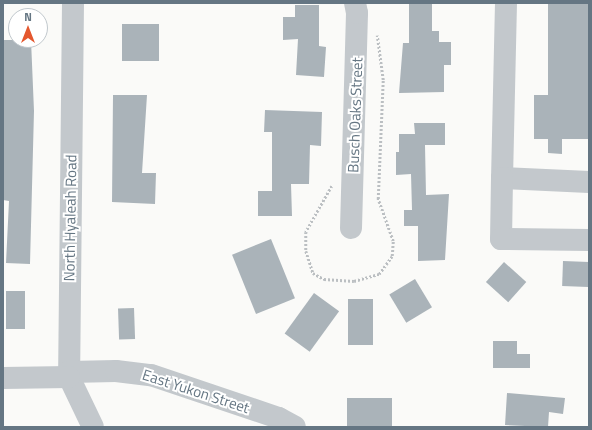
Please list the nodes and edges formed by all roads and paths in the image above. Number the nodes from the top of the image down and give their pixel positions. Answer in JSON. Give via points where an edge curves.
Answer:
{"nodes":[{"id":1,"x":73,"y":3,"type":"edge"},
{"id":2,"x":355,"y":3,"type":"edge"},
{"id":3,"x":506,"y":3,"type":"edge"},
{"id":4,"x":502,"y":178,"type":"junction"},
{"id":5,"x":589,"y":182,"type":"edge"},
{"id":6,"x":351,"y":228,"type":"dead end"},
{"id":7,"x":589,"y":240,"type":"edge"},
{"id":8,"x":69,"y":374,"type":"junction"},
{"id":9,"x":3,"y":378,"type":"edge"},
{"id":10,"x":93,"y":427,"type":"edge"},
{"id":11,"x":295,"y":427,"type":"edge"}],
"edges":[{"from":1,"to":8,"type":"street","name":"North Hyaleah Road"},
{"from":2,"to":6,"type":"street","name":"Busch Oaks Street","via":[[358,13]]},
{"from":3,"to":4,"type":"street"},
{"from":4,"to":5,"type":"street"},
{"from":4,"to":7,"type":"street","via":[[502,239]]},
{"from":8,"to":9,"type":"street","name":"East Yukon Street"},
{"from":8,"to":10,"type":"street","name":"North Hyaleah Road"},
{"from":8,"to":11,"type":"street","name":"East Yukon Street","via":[[116,371],[151,375],[280,418]]}]}
